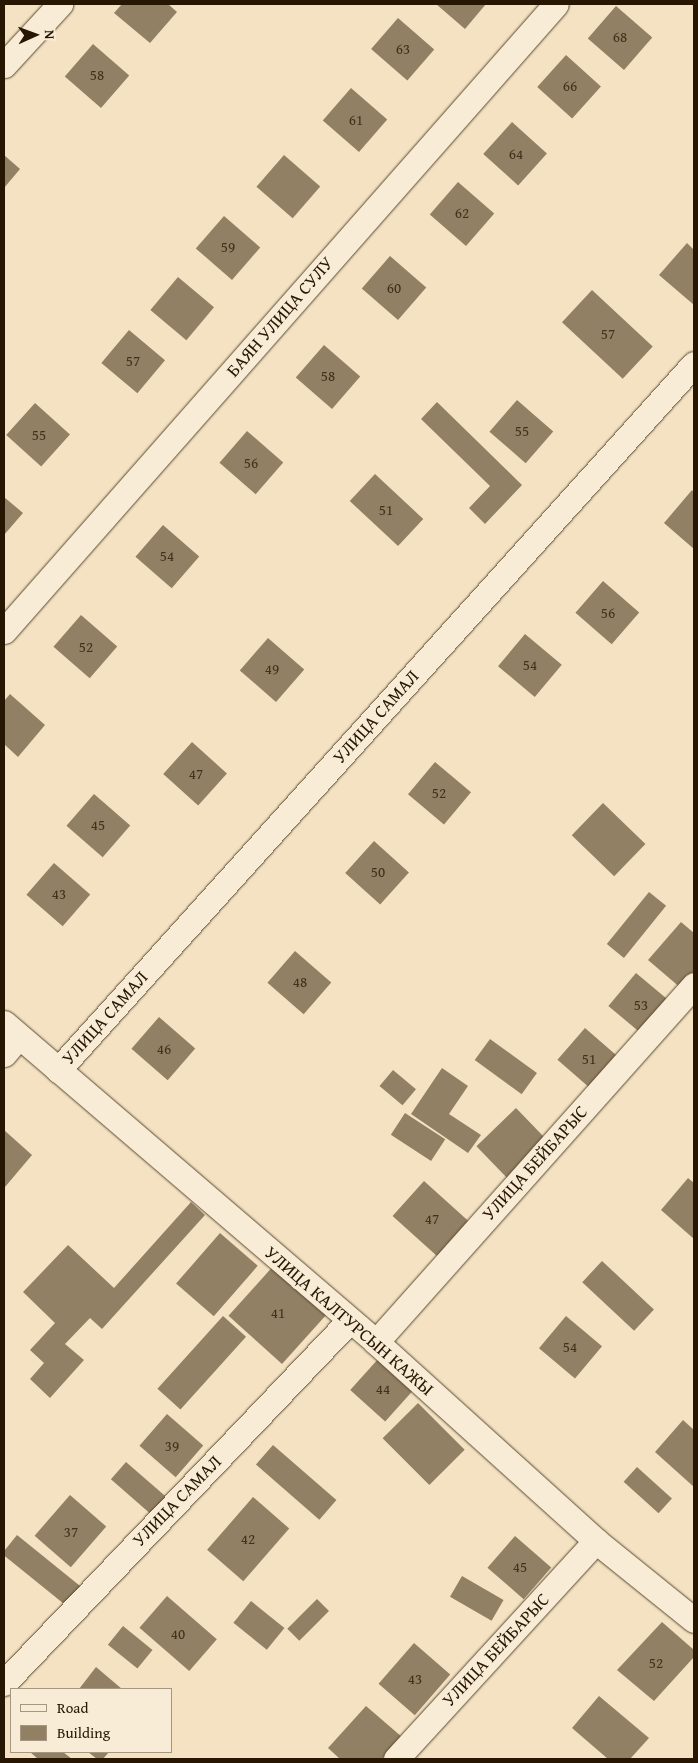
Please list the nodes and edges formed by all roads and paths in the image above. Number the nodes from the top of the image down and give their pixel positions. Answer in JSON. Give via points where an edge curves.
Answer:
{"nodes":[{"id":1,"x":60,"y":4,"type":"edge"},
{"id":2,"x":556,"y":4,"type":"edge"},
{"id":3,"x":4,"y":65,"type":"edge"},
{"id":4,"x":694,"y":364,"type":"edge"},
{"id":5,"x":4,"y":631,"type":"edge"},
{"id":6,"x":694,"y":984,"type":"edge"},
{"id":7,"x":9,"y":1038,"type":"edge"},
{"id":8,"x":58,"y":1070,"type":"junction"},
{"id":9,"x":350,"y":1320,"type":"junction"},
{"id":10,"x":376,"y":1342,"type":"junction"},
{"id":11,"x":596,"y":1541,"type":"junction"},
{"id":12,"x":694,"y":1618,"type":"edge"},
{"id":13,"x":4,"y":1682,"type":"edge"},
{"id":14,"x":396,"y":1759,"type":"edge"}],
"edges":[{"from":1,"to":3,"type":"street"},
{"from":2,"to":5,"type":"street","name":"БАЯН УЛИЦА СУЛУ"},
{"from":4,"to":8,"type":"street","name":"УЛИЦА САМАЛ"},
{"from":6,"to":10,"type":"street","name":"УЛИЦА БЕЙБАРЫС"},
{"from":7,"to":8,"type":"street","name":"УЛИЦА КАЛТУРСЫН КАЖЫ"},
{"from":8,"to":9,"type":"street","name":"УЛИЦА КАЛТУРСЫН КАЖЫ"},
{"from":9,"to":10,"type":"street","name":"УЛИЦА КАЛТУРСЫН КАЖЫ"},
{"from":9,"to":13,"type":"street","name":"УЛИЦА САМАЛ"},
{"from":10,"to":11,"type":"street","name":"УЛИЦА КАЛТУРСЫН КАЖЫ"},
{"from":11,"to":12,"type":"street","name":"УЛИЦА КАЛТУРСЫН КАЖЫ"},
{"from":11,"to":14,"type":"street","name":"УЛИЦА БЕЙБАРЫС"}]}
